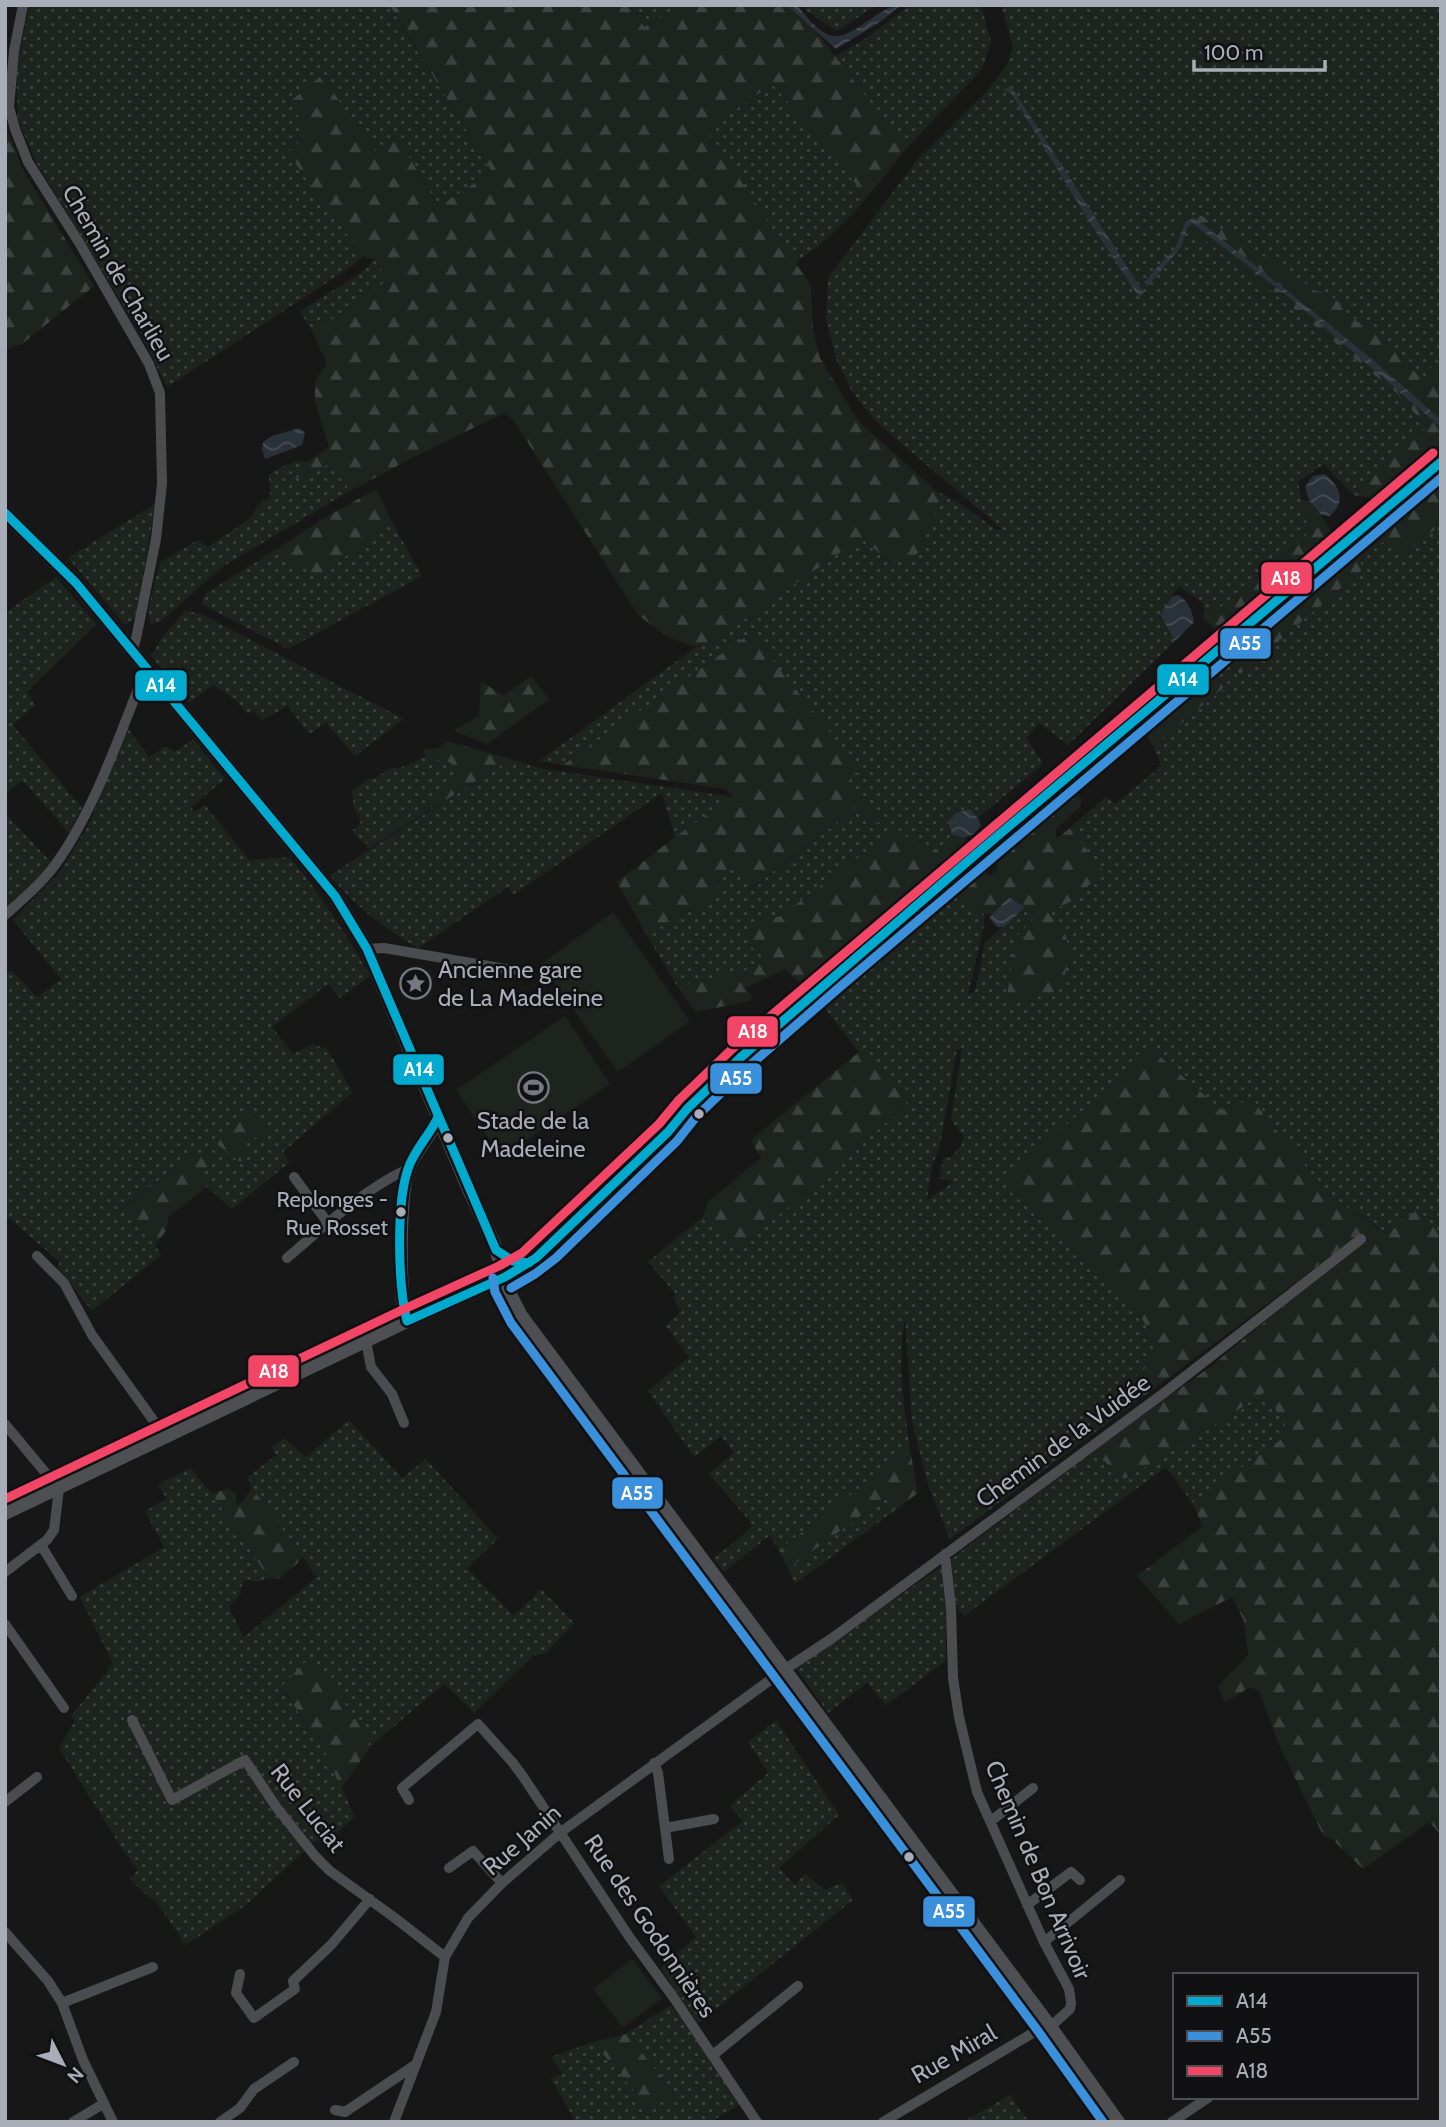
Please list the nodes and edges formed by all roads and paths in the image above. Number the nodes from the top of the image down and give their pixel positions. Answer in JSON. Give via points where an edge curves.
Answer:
{"nodes":[{"id":1,"x":23,"y":5,"type":"edge"},
{"id":2,"x":1441,"y":462,"type":"edge"},
{"id":3,"x":5,"y":513,"type":"edge"},
{"id":4,"x":132,"y":652,"type":"junction"},
{"id":5,"x":146,"y":669,"type":"junction"},
{"id":6,"x":5,"y":915,"type":"edge"},
{"id":7,"x":367,"y":949,"type":"junction"},
{"id":8,"x":513,"y":970,"type":"dead end"},
{"id":9,"x":438,"y":1117,"type":"junction"},
{"id":10,"x":408,"y":1169,"type":"junction"},
{"id":11,"x":294,"y":1177,"type":"dead end"},
{"id":12,"x":328,"y":1223,"type":"junction"},
{"id":13,"x":1361,"y":1239,"type":"dead end"},
{"id":14,"x":496,"y":1250,"type":"junction"},
{"id":15,"x":37,"y":1256,"type":"dead end"},
{"id":16,"x":286,"y":1258,"type":"dead end"},
{"id":17,"x":529,"y":1263,"type":"junction"},
{"id":18,"x":505,"y":1277,"type":"junction"},
{"id":19,"x":407,"y":1321,"type":"junction"},
{"id":20,"x":366,"y":1341,"type":"junction"},
{"id":21,"x":404,"y":1423,"type":"dead end"},
{"id":22,"x":5,"y":1424,"type":"edge"},
{"id":23,"x":166,"y":1438,"type":"junction"},
{"id":24,"x":59,"y":1489,"type":"junction"},
{"id":25,"x":5,"y":1514,"type":"edge"},
{"id":26,"x":41,"y":1545,"type":"junction"},
{"id":27,"x":945,"y":1554,"type":"junction"},
{"id":28,"x":5,"y":1572,"type":"edge"},
{"id":29,"x":72,"y":1596,"type":"dead end"},
{"id":30,"x":5,"y":1624,"type":"edge"},
{"id":31,"x":784,"y":1670,"type":"junction"},
{"id":32,"x":64,"y":1708,"type":"dead end"},
{"id":33,"x":132,"y":1720,"type":"dead end"},
{"id":34,"x":654,"y":1763,"type":"junction"},
{"id":35,"x":37,"y":1777,"type":"dead end"},
{"id":36,"x":1033,"y":1788,"type":"dead end"},
{"id":37,"x":409,"y":1800,"type":"dead end"},
{"id":38,"x":5,"y":1802,"type":"edge"},
{"id":39,"x":714,"y":1819,"type":"dead end"},
{"id":40,"x":991,"y":1821,"type":"junction"},
{"id":41,"x":665,"y":1828,"type":"junction"},
{"id":42,"x":561,"y":1832,"type":"junction"},
{"id":43,"x":669,"y":1858,"type":"dead end"},
{"id":44,"x":449,"y":1868,"type":"dead end"},
{"id":45,"x":1080,"y":1880,"type":"dead end"},
{"id":46,"x":1121,"y":1881,"type":"dead end"},
{"id":47,"x":502,"y":1883,"type":"junction"},
{"id":48,"x":370,"y":1899,"type":"junction"},
{"id":49,"x":1027,"y":1905,"type":"junction"},
{"id":50,"x":5,"y":1932,"type":"edge"},
{"id":51,"x":1044,"y":1942,"type":"junction"},
{"id":52,"x":445,"y":1957,"type":"junction"},
{"id":53,"x":153,"y":1967,"type":"dead end"},
{"id":54,"x":240,"y":1974,"type":"dead end"},
{"id":55,"x":799,"y":1986,"type":"dead end"},
{"id":56,"x":62,"y":2003,"type":"junction"},
{"id":57,"x":1049,"y":2026,"type":"junction"},
{"id":58,"x":713,"y":2055,"type":"junction"},
{"id":59,"x":294,"y":2062,"type":"dead end"},
{"id":60,"x":415,"y":2064,"type":"junction"},
{"id":61,"x":1206,"y":2099,"type":"edge"},
{"id":62,"x":103,"y":2104,"type":"junction"},
{"id":63,"x":335,"y":2110,"type":"dead end"},
{"id":64,"x":73,"y":2122,"type":"edge"},
{"id":65,"x":113,"y":2122,"type":"edge"},
{"id":66,"x":220,"y":2122,"type":"edge"},
{"id":67,"x":394,"y":2122,"type":"edge"},
{"id":68,"x":757,"y":2122,"type":"edge"},
{"id":69,"x":883,"y":2122,"type":"edge"},
{"id":70,"x":1118,"y":2122,"type":"edge"},
{"id":71,"x":1172,"y":2122,"type":"edge"}],
"edges":[{"from":1,"to":4,"type":"street","name":"Chemin de Charlieu","via":[[9,107],[15,129],[28,162],[149,364],[160,393],[162,484],[156,538]]},
{"from":2,"to":17,"type":"main road","via":[[732,1065]]},
{"from":3,"to":4,"type":"main road","via":[[76,583]]},
{"from":4,"to":5,"type":"main road"},
{"from":5,"to":6,"type":"street","via":[[83,822],[38,886]]},
{"from":5,"to":7,"type":"main road","via":[[323,881]]},
{"from":7,"to":8,"type":"street"},
{"from":7,"to":9,"type":"main road"},
{"from":9,"to":10,"type":"main road"},
{"from":9,"to":14,"type":"main road"},
{"from":10,"to":12,"type":"street"},
{"from":10,"to":19,"type":"main road","via":[[402,1223],[402,1300]]},
{"from":11,"to":12,"type":"street"},
{"from":12,"to":16,"type":"street"},
{"from":13,"to":27,"type":"street","name":"Chemin de la Vuidée","via":[[1164,1393]]},
{"from":14,"to":17,"type":"main road","via":[[513,1261]]},
{"from":14,"to":18,"type":"main road"},
{"from":15,"to":23,"type":"street","via":[[64,1283],[92,1335]]},
{"from":17,"to":18,"type":"main road"},
{"from":18,"to":19,"type":"main road"},
{"from":18,"to":31,"type":"main road","via":[[521,1316]]},
{"from":19,"to":20,"type":"main road"},
{"from":20,"to":21,"type":"street","via":[[371,1367],[392,1394]]},
{"from":20,"to":23,"type":"main road"},
{"from":22,"to":24,"type":"street"},
{"from":23,"to":24,"type":"main road"},
{"from":24,"to":25,"type":"main road"},
{"from":24,"to":26,"type":"street","via":[[54,1530]]},
{"from":26,"to":28,"type":"street"},
{"from":26,"to":29,"type":"street"},
{"from":27,"to":31,"type":"street","name":"Chemin de la Vuidée"},
{"from":27,"to":40,"type":"street","name":"Chemin de Bon Arrivoir","via":[[959,1717],[977,1792]]},
{"from":30,"to":32,"type":"street"},
{"from":31,"to":34,"type":"street","name":"Rue Janin"},
{"from":31,"to":57,"type":"main road"},
{"from":33,"to":48,"type":"street","name":"Rue Luciat","via":[[172,1800],[245,1760],[315,1856]]},
{"from":34,"to":41,"type":"street"},
{"from":34,"to":42,"type":"street","name":"Rue Janin"},
{"from":35,"to":38,"type":"street"},
{"from":36,"to":40,"type":"street"},
{"from":37,"to":42,"type":"street","name":"Rue des Godonnières","via":[[402,1788],[478,1724],[513,1763]]},
{"from":39,"to":41,"type":"street"},
{"from":40,"to":49,"type":"street","name":"Chemin de Bon Arrivoir"},
{"from":41,"to":43,"type":"street"},
{"from":42,"to":47,"type":"street","name":"Rue Janin"},
{"from":42,"to":58,"type":"street","name":"Rue des Godonnières"},
{"from":44,"to":47,"type":"street","via":[[472,1851]]},
{"from":45,"to":49,"type":"street","via":[[1071,1872]]},
{"from":46,"to":51,"type":"street"},
{"from":47,"to":52,"type":"street","name":"Rue Janin","via":[[468,1918]]},
{"from":48,"to":52,"type":"street","name":"Rue Luciat"},
{"from":48,"to":54,"type":"street","via":[[293,1981],[295,1989],[254,2018],[236,1993]]},
{"from":49,"to":51,"type":"street","name":"Chemin de Bon Arrivoir"},
{"from":50,"to":56,"type":"street"},
{"from":51,"to":57,"type":"street","name":"Chemin de Bon Arrivoir","via":[[1065,1980],[1071,2003],[1066,2014]]},
{"from":52,"to":60,"type":"street","name":"Rue Janin","via":[[436,2012]]},
{"from":53,"to":56,"type":"street"},
{"from":55,"to":58,"type":"street"},
{"from":56,"to":62,"type":"street"},
{"from":57,"to":69,"type":"street","name":"Rue Miral"},
{"from":57,"to":70,"type":"main road"},
{"from":58,"to":68,"type":"street","name":"Rue des Godonnières"},
{"from":59,"to":66,"type":"street","via":[[254,2089],[240,2108]]},
{"from":60,"to":63,"type":"street","via":[[345,2112]]},
{"from":60,"to":67,"type":"street","name":"Rue Janin"},
{"from":61,"to":71,"type":"street"},
{"from":62,"to":64,"type":"street"},
{"from":62,"to":65,"type":"street"}]}
